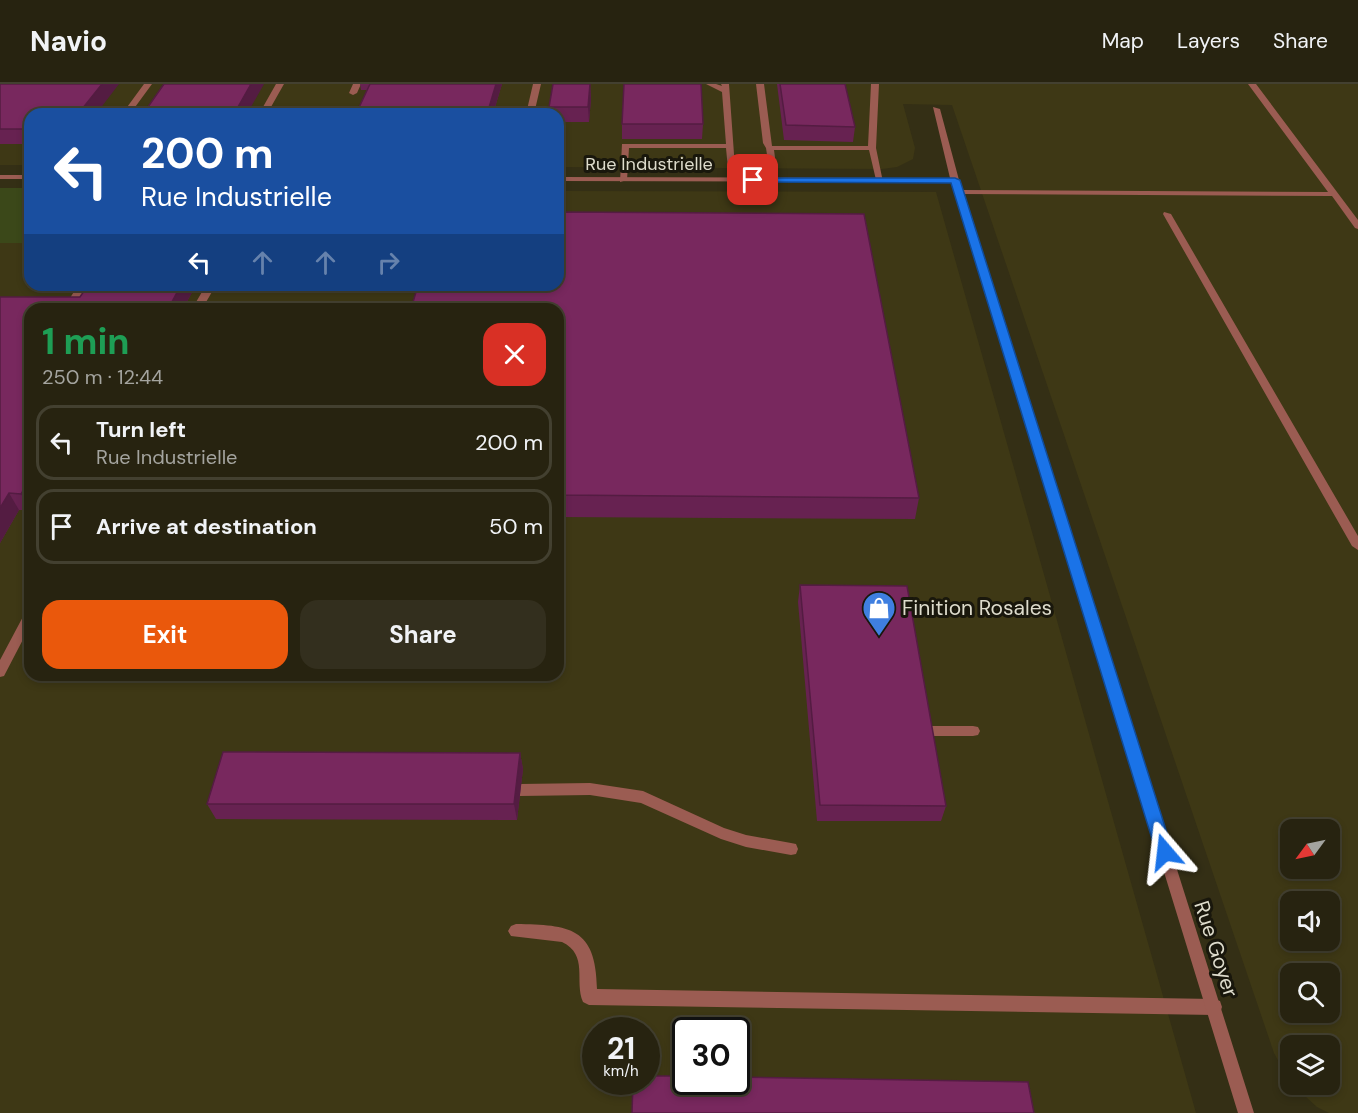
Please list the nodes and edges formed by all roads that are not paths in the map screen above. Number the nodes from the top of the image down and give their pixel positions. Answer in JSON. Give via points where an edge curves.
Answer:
{"nodes":[{"id":1,"x":148,"y":84,"type":"edge"},
{"id":2,"x":280,"y":84,"type":"edge"},
{"id":3,"x":357,"y":84,"type":"edge"},
{"id":4,"x":537,"y":84,"type":"edge"},
{"id":5,"x":710,"y":84,"type":"edge"},
{"id":6,"x":760,"y":84,"type":"edge"},
{"id":7,"x":875,"y":84,"type":"edge"},
{"id":8,"x":1252,"y":84,"type":"edge"},
{"id":9,"x":725,"y":88,"type":"edge"},
{"id":10,"x":353,"y":93,"type":"dead end"},
{"id":11,"x":130,"y":108,"type":"edge"},
{"id":12,"x":266,"y":108,"type":"edge"},
{"id":13,"x":531,"y":108,"type":"edge"},
{"id":14,"x":936,"y":109,"type":"dead end"},
{"id":15,"x":730,"y":146,"type":"junction"},
{"id":16,"x":770,"y":148,"type":"junction"},
{"id":17,"x":872,"y":148,"type":"junction"},
{"id":18,"x":0,"y":177,"type":"edge"},
{"id":19,"x":24,"y":177,"type":"edge"},
{"id":20,"x":564,"y":179,"type":"edge"},
{"id":21,"x":623,"y":180,"type":"junction"},
{"id":22,"x":733,"y":180,"type":"junction"},
{"id":23,"x":774,"y":180,"type":"junction"},
{"id":24,"x":880,"y":180,"type":"junction"},
{"id":25,"x":957,"y":186,"type":"junction"},
{"id":26,"x":1334,"y":194,"type":"junction"},
{"id":27,"x":1167,"y":214,"type":"dead end"},
{"id":28,"x":1358,"y":226,"type":"edge"},
{"id":29,"x":1358,"y":546,"type":"edge"},
{"id":30,"x":24,"y":626,"type":"edge"},
{"id":31,"x":0,"y":672,"type":"edge"},
{"id":32,"x":926,"y":731,"type":"edge"},
{"id":33,"x":973,"y":731,"type":"dead end"},
{"id":34,"x":520,"y":790,"type":"edge"},
{"id":35,"x":791,"y":849,"type":"dead end"},
{"id":36,"x":516,"y":931,"type":"dead end"},
{"id":37,"x":1214,"y":1007,"type":"junction"},
{"id":38,"x":1246,"y":1113,"type":"edge"}],
"edges":[{"from":1,"to":11,"type":"street"},
{"from":2,"to":12,"type":"street"},
{"from":3,"to":10,"type":"street"},
{"from":4,"to":13,"type":"street"},
{"from":5,"to":9,"type":"street"},
{"from":6,"to":16,"type":"street","via":[[766,143]]},
{"from":7,"to":17,"type":"street"},
{"from":8,"to":26,"type":"street"},
{"from":9,"to":15,"type":"street"},
{"from":14,"to":25,"type":"street","name":"Rue Goyer"},
{"from":15,"to":21,"type":"street","via":[[625,146]]},
{"from":15,"to":22,"type":"street"},
{"from":16,"to":17,"type":"street"},
{"from":16,"to":23,"type":"street"},
{"from":17,"to":24,"type":"street"},
{"from":18,"to":19,"type":"street"},
{"from":20,"to":21,"type":"street","name":"Rue Industrielle"},
{"from":21,"to":22,"type":"street","name":"Rue Industrielle"},
{"from":22,"to":23,"type":"street","name":"Rue Industrielle"},
{"from":23,"to":24,"type":"street","name":"Rue Industrielle"},
{"from":24,"to":25,"type":"street","name":"Rue Industrielle"},
{"from":25,"to":26,"type":"street","name":"Rue Industrielle"},
{"from":25,"to":37,"type":"street","name":"Rue Goyer"},
{"from":26,"to":28,"type":"street"},
{"from":27,"to":29,"type":"street"},
{"from":30,"to":31,"type":"street"},
{"from":32,"to":33,"type":"street"},
{"from":34,"to":35,"type":"street","via":[[590,789],[644,797],[720,833]]},
{"from":36,"to":37,"type":"street","via":[[558,932],[574,938],[585,955],[590,975],[589,997]]},
{"from":37,"to":38,"type":"street","name":"Rue Goyer"}]}
